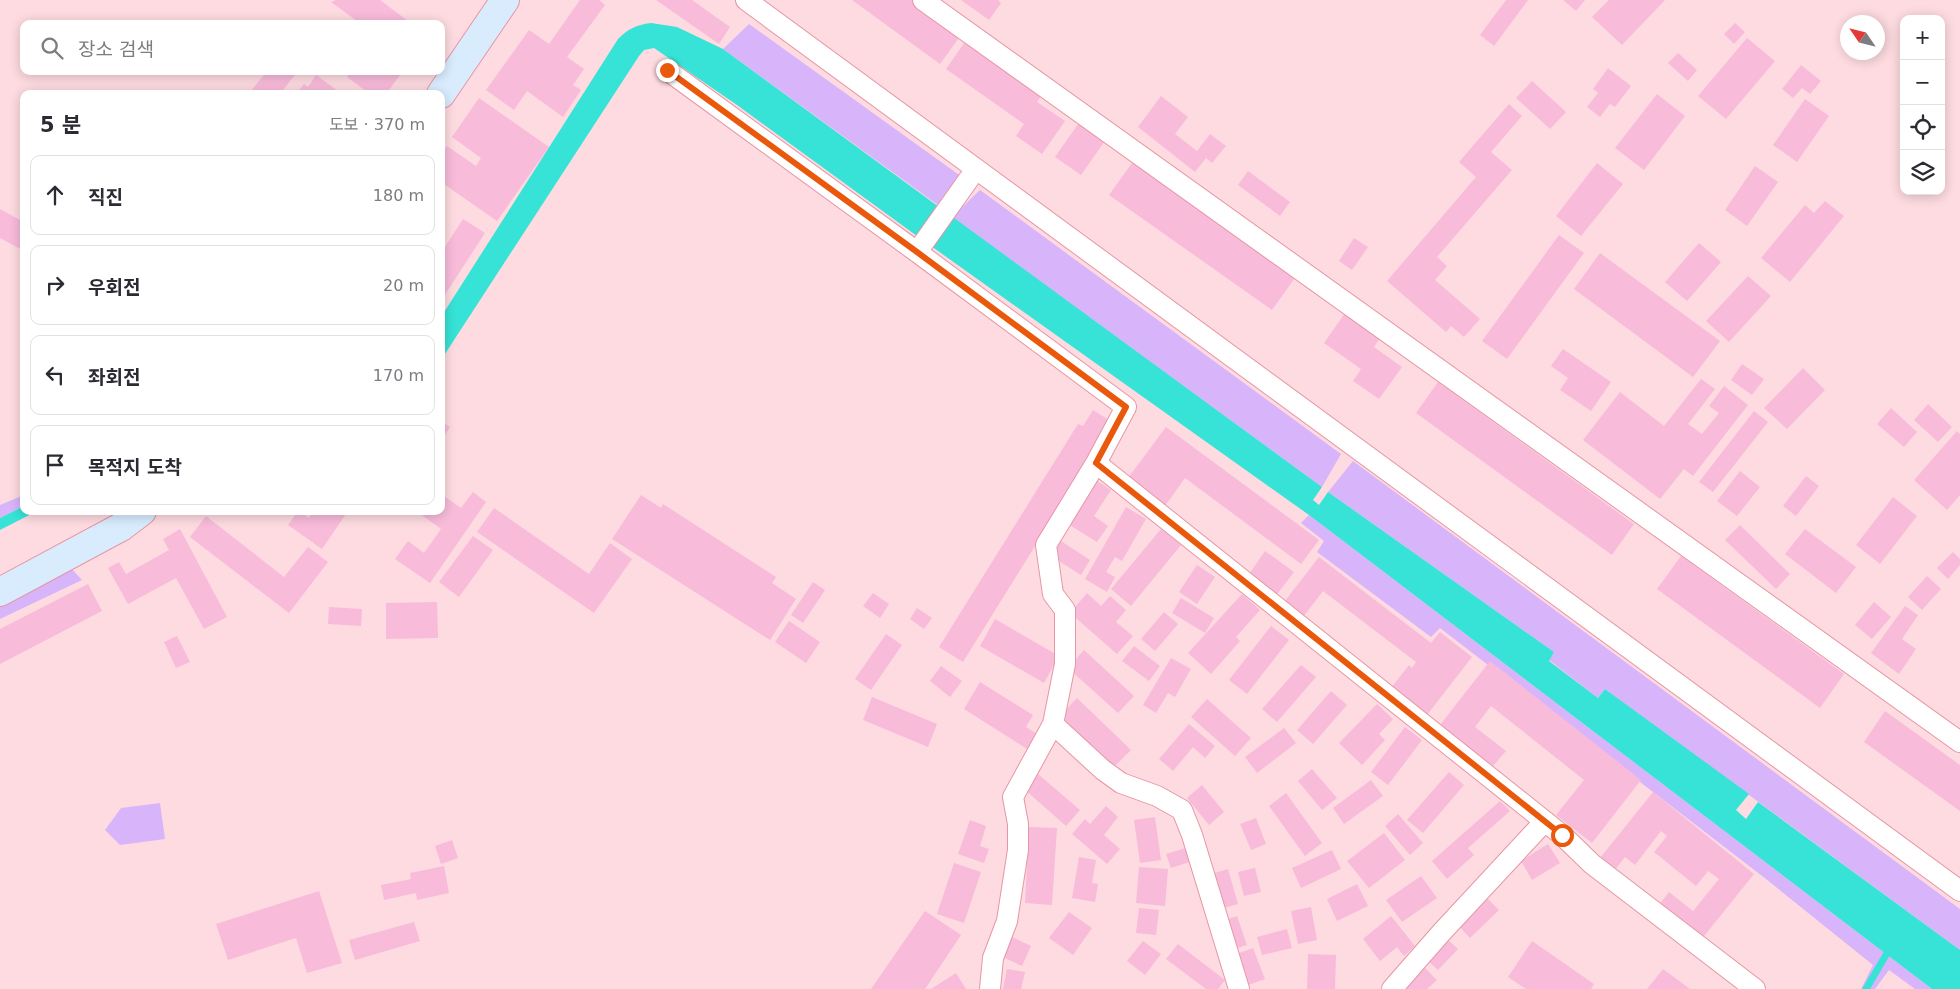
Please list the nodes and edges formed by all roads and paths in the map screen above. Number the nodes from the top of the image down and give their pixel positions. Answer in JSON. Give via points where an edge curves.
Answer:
{"nodes":[{"id":1,"x":505,"y":0,"type":"edge"},
{"id":2,"x":746,"y":0,"type":"edge"},
{"id":3,"x":923,"y":0,"type":"edge"},
{"id":4,"x":667,"y":70,"type":"dead end"},
{"id":5,"x":444,"y":90,"type":"edge"},
{"id":6,"x":976,"y":169,"type":"junction"},
{"id":7,"x":917,"y":252,"type":"junction"},
{"id":8,"x":1096,"y":463,"type":"junction"},
{"id":9,"x":137,"y":515,"type":"edge"},
{"id":10,"x":0,"y":592,"type":"edge"},
{"id":11,"x":1052,"y":724,"type":"junction"},
{"id":12,"x":1960,"y":742,"type":"edge"},
{"id":13,"x":1545,"y":821,"type":"junction"},
{"id":14,"x":1960,"y":891,"type":"edge"},
{"id":15,"x":990,"y":989,"type":"edge"},
{"id":16,"x":1239,"y":989,"type":"edge"},
{"id":17,"x":1392,"y":989,"type":"edge"},
{"id":18,"x":1755,"y":989,"type":"edge"}],
"edges":[{"from":1,"to":5,"type":"street"},
{"from":2,"to":6,"type":"street"},
{"from":3,"to":12,"type":"street"},
{"from":4,"to":7,"type":"street"},
{"from":6,"to":7,"type":"street"},
{"from":6,"to":14,"type":"street"},
{"from":7,"to":8,"type":"street","via":[[1126,407]]},
{"from":8,"to":11,"type":"street","via":[[1046,545],[1053,594],[1065,610],[1065,664]]},
{"from":8,"to":13,"type":"street"},
{"from":9,"to":10,"type":"street","via":[[121,527]]},
{"from":11,"to":15,"type":"street","via":[[1013,797],[1018,850],[1007,921],[993,958]]},
{"from":11,"to":16,"type":"street","via":[[1122,783],[1182,810]]},
{"from":13,"to":17,"type":"street"},
{"from":13,"to":18,"type":"street","via":[[1592,864]]}]}
